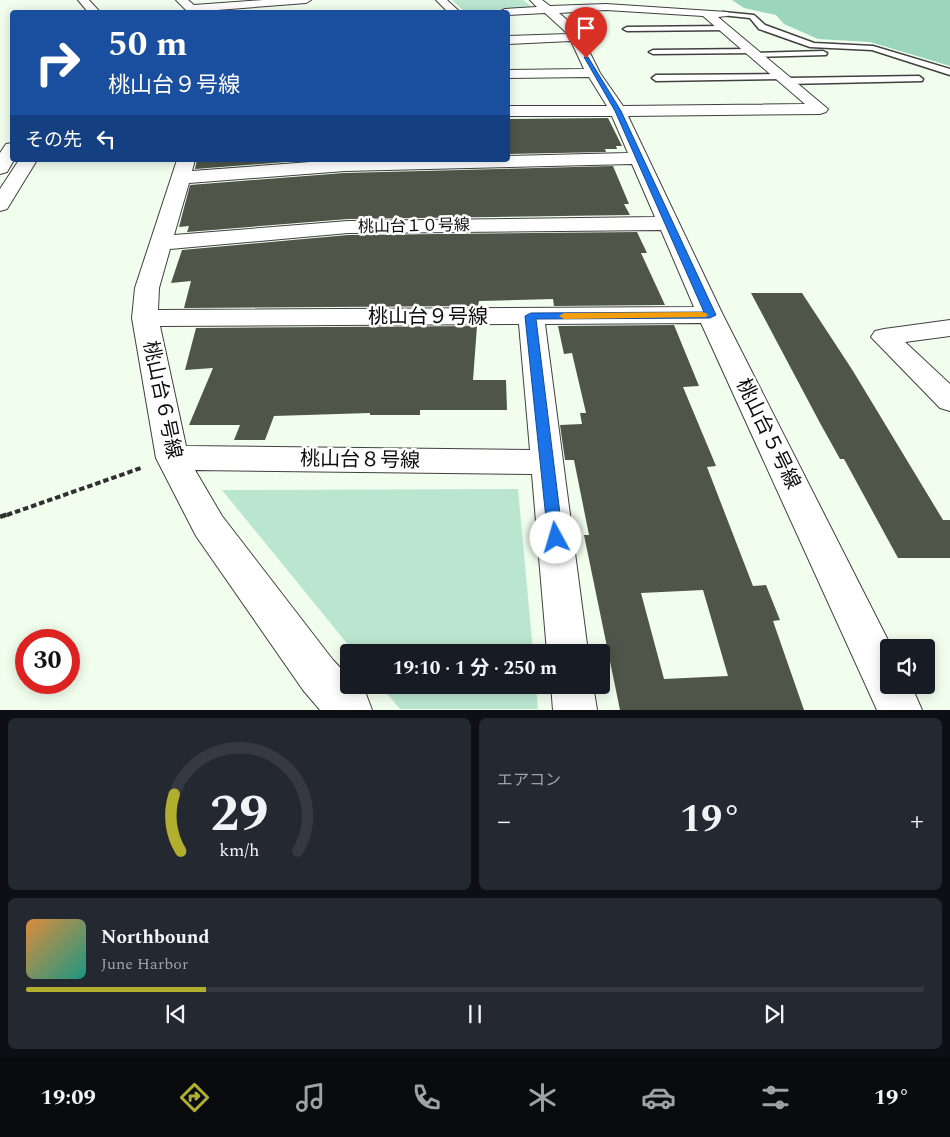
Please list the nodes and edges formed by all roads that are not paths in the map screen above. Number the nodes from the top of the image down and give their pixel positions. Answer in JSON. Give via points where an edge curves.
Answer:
{"nodes":[{"id":1,"x":83,"y":0,"type":"edge"},
{"id":2,"x":181,"y":0,"type":"edge"},
{"id":3,"x":306,"y":0,"type":"edge"},
{"id":4,"x":441,"y":0,"type":"edge"},
{"id":5,"x":536,"y":0,"type":"edge"},
{"id":6,"x":275,"y":1,"type":"edge"},
{"id":7,"x":92,"y":10,"type":"edge"},
{"id":8,"x":452,"y":10,"type":"edge"},
{"id":9,"x":549,"y":10,"type":"junction"},
{"id":10,"x":510,"y":12,"type":"edge"},
{"id":11,"x":724,"y":21,"type":"junction"},
{"id":12,"x":627,"y":29,"type":"dead end"},
{"id":13,"x":575,"y":37,"type":"junction"},
{"id":14,"x":510,"y":40,"type":"edge"},
{"id":15,"x":653,"y":52,"type":"dead end"},
{"id":16,"x":837,"y":52,"type":"dead end"},
{"id":17,"x":753,"y":53,"type":"junction"},
{"id":18,"x":950,"y":72,"type":"edge"},
{"id":19,"x":593,"y":73,"type":"junction"},
{"id":20,"x":510,"y":74,"type":"edge"},
{"id":21,"x":656,"y":78,"type":"dead end"},
{"id":22,"x":918,"y":78,"type":"dead end"},
{"id":23,"x":784,"y":79,"type":"junction"},
{"id":24,"x":510,"y":111,"type":"edge"},
{"id":25,"x":618,"y":111,"type":"junction"},
{"id":26,"x":10,"y":151,"type":"edge"},
{"id":27,"x":639,"y":158,"type":"junction"},
{"id":28,"x":510,"y":161,"type":"edge"},
{"id":29,"x":27,"y":162,"type":"edge"},
{"id":30,"x":471,"y":162,"type":"edge"},
{"id":31,"x":0,"y":168,"type":"edge"},
{"id":32,"x":183,"y":169,"type":"edge"},
{"id":33,"x":0,"y":204,"type":"edge"},
{"id":34,"x":669,"y":223,"type":"junction"},
{"id":35,"x":161,"y":244,"type":"junction"},
{"id":36,"x":710,"y":315,"type":"junction"},
{"id":37,"x":531,"y":316,"type":"junction"},
{"id":38,"x":145,"y":318,"type":"junction"},
{"id":39,"x":950,"y":328,"type":"edge"},
{"id":40,"x":950,"y":401,"type":"edge"},
{"id":41,"x":172,"y":458,"type":"junction"},
{"id":42,"x":547,"y":462,"type":"junction"},
{"id":43,"x":567,"y":644,"type":"edge"},
{"id":44,"x":573,"y":694,"type":"edge"},
{"id":45,"x":350,"y":710,"type":"edge"},
{"id":46,"x":575,"y":710,"type":"edge"},
{"id":47,"x":900,"y":710,"type":"edge"}],
"edges":[{"from":1,"to":7,"type":"street"},
{"from":2,"to":6,"type":"street","via":[[191,9]]},
{"from":3,"to":6,"type":"street"},
{"from":4,"to":8,"type":"street"},
{"from":5,"to":9,"type":"street","name":"桃山台５号線"},
{"from":9,"to":10,"type":"street"},
{"from":9,"to":11,"type":"street","via":[[606,7],[706,13]]},
{"from":9,"to":13,"type":"street","name":"桃山台５号線","via":[[572,29]]},
{"from":11,"to":12,"type":"lane"},
{"from":11,"to":17,"type":"street"},
{"from":11,"to":18,"type":"lane","via":[[752,16],[762,27],[813,45],[873,48]]},
{"from":13,"to":14,"type":"street"},
{"from":13,"to":19,"type":"street","name":"桃山台５号線"},
{"from":15,"to":17,"type":"lane"},
{"from":16,"to":17,"type":"lane"},
{"from":17,"to":23,"type":"street"},
{"from":19,"to":20,"type":"street"},
{"from":19,"to":25,"type":"street","name":"桃山台５号線"},
{"from":21,"to":23,"type":"lane"},
{"from":22,"to":23,"type":"lane"},
{"from":23,"to":25,"type":"street","via":[[820,109]]},
{"from":24,"to":25,"type":"street"},
{"from":25,"to":27,"type":"street","name":"桃山台５号線"},
{"from":26,"to":31,"type":"street"},
{"from":27,"to":28,"type":"street"},
{"from":27,"to":34,"type":"street","name":"桃山台５号線"},
{"from":29,"to":33,"type":"street"},
{"from":30,"to":32,"type":"street"},
{"from":32,"to":35,"type":"street","name":"桃山台６号線"},
{"from":34,"to":35,"type":"street","name":"桃山台１０号線","via":[[348,227]]},
{"from":34,"to":36,"type":"street","name":"桃山台５号線"},
{"from":35,"to":38,"type":"street","name":"桃山台６号線","via":[[147,288]]},
{"from":36,"to":37,"type":"street","name":"桃山台９号線"},
{"from":36,"to":47,"type":"street","name":"桃山台５号線"},
{"from":37,"to":38,"type":"street","name":"桃山台９号線"},
{"from":37,"to":42,"type":"street"},
{"from":38,"to":41,"type":"street","name":"桃山台６号線"},
{"from":39,"to":40,"type":"street","via":[[884,337]]},
{"from":41,"to":42,"type":"street","name":"桃山台８号線"},
{"from":41,"to":45,"type":"street","name":"桃山台６号線","via":[[209,526],[318,675]]},
{"from":42,"to":43,"type":"street"},
{"from":44,"to":46,"type":"street"}]}
